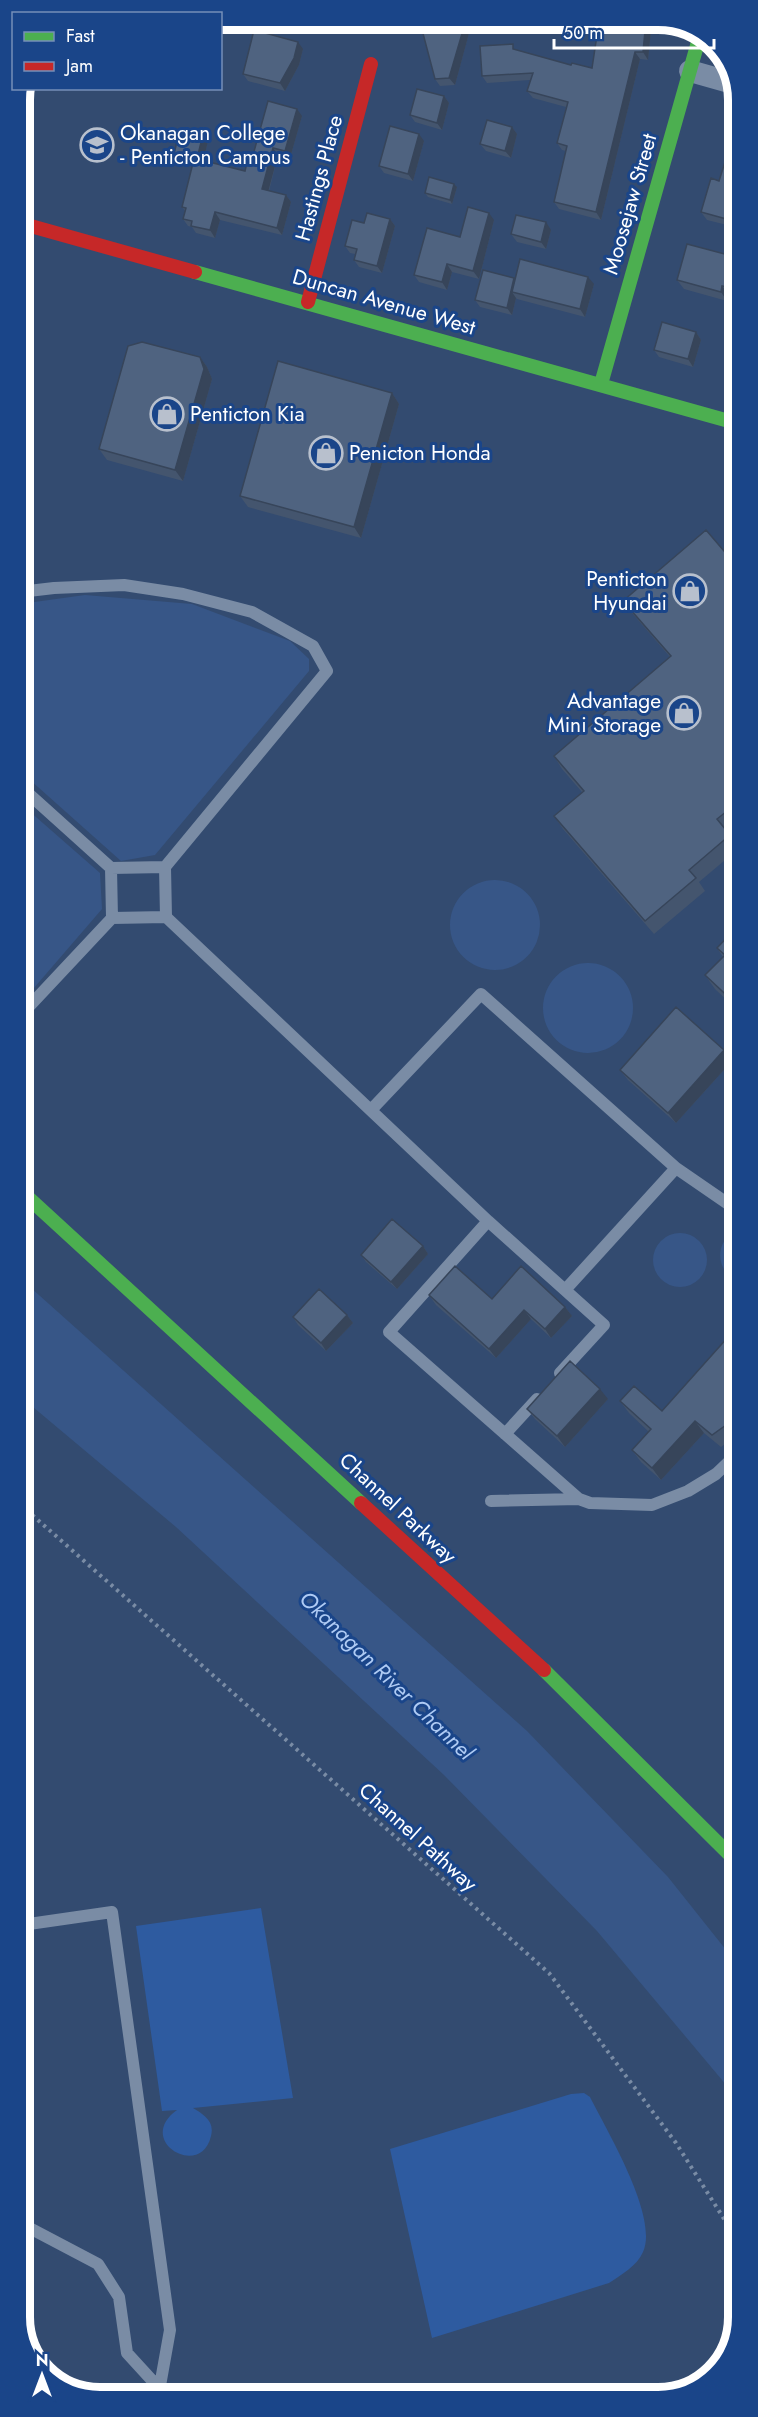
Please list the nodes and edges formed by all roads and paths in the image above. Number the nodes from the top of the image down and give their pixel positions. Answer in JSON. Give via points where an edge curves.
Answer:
{"nodes":[{"id":1,"x":698,"y":42,"type":"edge"},
{"id":2,"x":371,"y":64,"type":"dead end"},
{"id":3,"x":690,"y":71,"type":"junction"},
{"id":4,"x":726,"y":81,"type":"edge"},
{"id":5,"x":30,"y":226,"type":"edge"},
{"id":6,"x":308,"y":302,"type":"junction"},
{"id":7,"x":601,"y":384,"type":"junction"},
{"id":8,"x":728,"y":421,"type":"edge"},
{"id":9,"x":30,"y":591,"type":"edge"},
{"id":10,"x":30,"y":795,"type":"edge"},
{"id":11,"x":165,"y":867,"type":"junction"},
{"id":12,"x":111,"y":868,"type":"junction"},
{"id":13,"x":166,"y":917,"type":"junction"},
{"id":14,"x":112,"y":918,"type":"junction"},
{"id":15,"x":30,"y":1005,"type":"edge"},
{"id":16,"x":371,"y":1110,"type":"junction"},
{"id":17,"x":676,"y":1168,"type":"junction"},
{"id":18,"x":30,"y":1199,"type":"edge"},
{"id":19,"x":728,"y":1204,"type":"edge"},
{"id":20,"x":488,"y":1221,"type":"junction"},
{"id":21,"x":565,"y":1290,"type":"junction"},
{"id":22,"x":505,"y":1434,"type":"junction"},
{"id":23,"x":728,"y":1463,"type":"edge"},
{"id":24,"x":579,"y":1499,"type":"junction"},
{"id":25,"x":491,"y":1502,"type":"dead end"},
{"id":26,"x":30,"y":1513,"type":"edge"},
{"id":27,"x":728,"y":1854,"type":"edge"},
{"id":28,"x":30,"y":1924,"type":"edge"},
{"id":29,"x":728,"y":2225,"type":"edge"},
{"id":30,"x":30,"y":2228,"type":"edge"},
{"id":31,"x":154,"y":2387,"type":"edge"},
{"id":32,"x":159,"y":2387,"type":"edge"}],
"edges":[{"from":1,"to":3,"type":"main road","name":"Moosejaw Street"},
{"from":2,"to":6,"type":"main road","name":"Hastings Place"},
{"from":3,"to":4,"type":"street"},
{"from":3,"to":7,"type":"main road","name":"Moosejaw Street"},
{"from":5,"to":6,"type":"main road","name":"Duncan Avenue West"},
{"from":6,"to":7,"type":"main road","name":"Duncan Avenue West"},
{"from":7,"to":8,"type":"main road","name":"Duncan Avenue West"},
{"from":9,"to":11,"type":"lane","via":[[124,585],[252,612],[313,646],[327,670]]},
{"from":10,"to":12,"type":"lane"},
{"from":11,"to":12,"type":"lane"},
{"from":11,"to":13,"type":"lane"},
{"from":12,"to":14,"type":"lane"},
{"from":13,"to":14,"type":"lane"},
{"from":13,"to":16,"type":"lane"},
{"from":14,"to":15,"type":"lane"},
{"from":16,"to":17,"type":"lane","via":[[481,994]]},
{"from":16,"to":20,"type":"lane"},
{"from":17,"to":19,"type":"lane"},
{"from":17,"to":21,"type":"lane"},
{"from":18,"to":27,"type":"main road","name":"Channel Parkway","via":[[557,1682]]},
{"from":20,"to":21,"type":"lane"},
{"from":20,"to":22,"type":"lane","via":[[389,1332]]},
{"from":21,"to":22,"type":"lane","via":[[604,1325]]},
{"from":22,"to":24,"type":"lane"},
{"from":23,"to":24,"type":"lane","via":[[688,1491],[652,1505],[590,1503]]},
{"from":24,"to":25,"type":"lane"},
{"from":26,"to":29,"type":"path","name":"Channel Pathway","via":[[549,1973],[676,2144]]},
{"from":28,"to":32,"type":"lane","via":[[112,1912],[170,2330]]},
{"from":30,"to":31,"type":"lane","via":[[98,2264],[119,2297],[127,2353]]}]}
